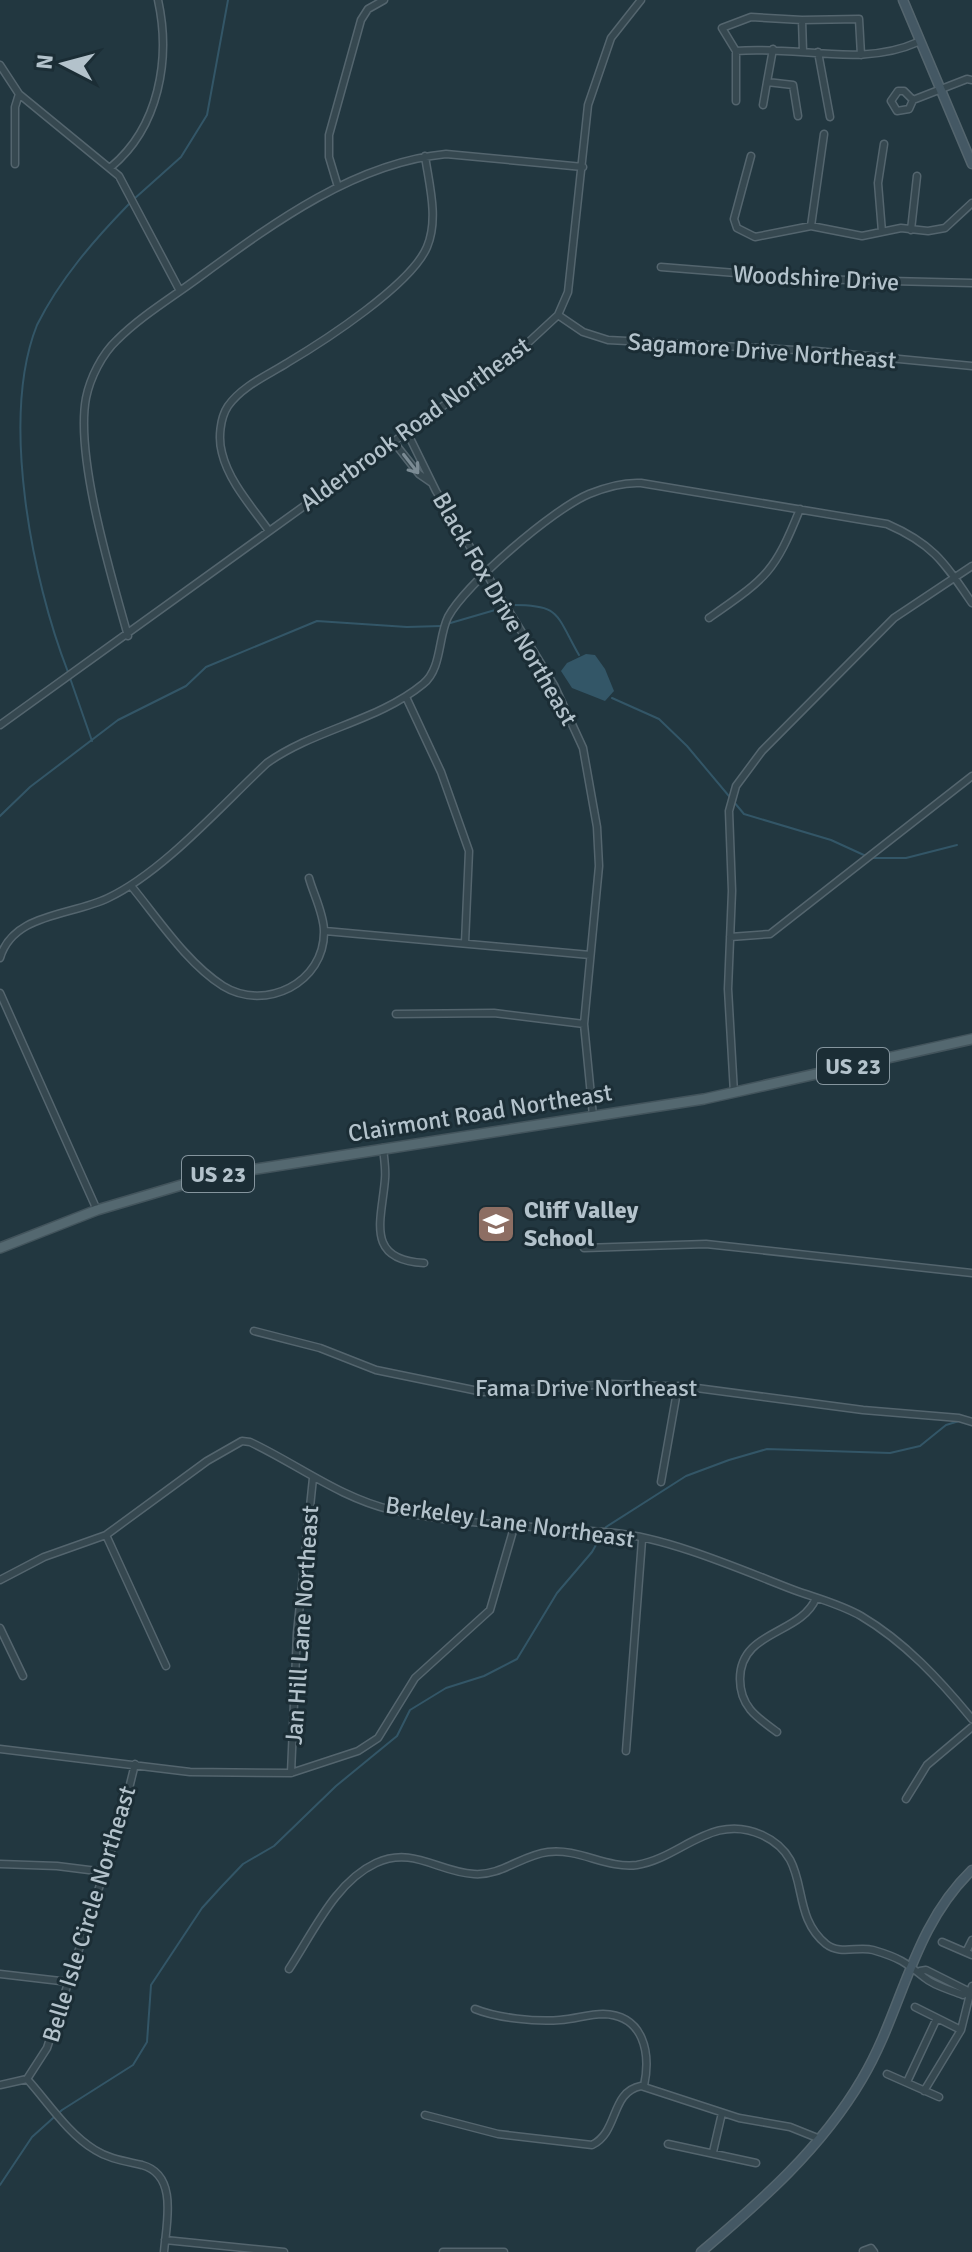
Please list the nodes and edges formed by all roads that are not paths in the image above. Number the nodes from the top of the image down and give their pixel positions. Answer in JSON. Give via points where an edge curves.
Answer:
{"nodes":[{"id":1,"x":158,"y":0,"type":"edge"},
{"id":2,"x":384,"y":0,"type":"edge"},
{"id":3,"x":641,"y":0,"type":"edge"},
{"id":4,"x":903,"y":0,"type":"edge"},
{"id":5,"x":802,"y":20,"type":"junction"},
{"id":6,"x":918,"y":42,"type":"junction"},
{"id":7,"x":773,"y":49,"type":"junction"},
{"id":8,"x":736,"y":51,"type":"junction"},
{"id":9,"x":803,"y":51,"type":"junction"},
{"id":10,"x":818,"y":52,"type":"junction"},
{"id":11,"x":861,"y":55,"type":"junction"},
{"id":12,"x":0,"y":65,"type":"edge"},
{"id":13,"x":972,"y":80,"type":"edge"},
{"id":14,"x":767,"y":82,"type":"junction"},
{"id":15,"x":939,"y":89,"type":"junction"},
{"id":16,"x":19,"y":94,"type":"junction"},
{"id":17,"x":913,"y":100,"type":"junction"},
{"id":18,"x":736,"y":101,"type":"dead end"},
{"id":19,"x":763,"y":105,"type":"dead end"},
{"id":20,"x":798,"y":116,"type":"dead end"},
{"id":21,"x":830,"y":117,"type":"dead end"},
{"id":22,"x":824,"y":134,"type":"dead end"},
{"id":23,"x":884,"y":144,"type":"dead end"},
{"id":24,"x":425,"y":156,"type":"junction"},
{"id":25,"x":751,"y":156,"type":"dead end"},
{"id":26,"x":15,"y":164,"type":"dead end"},
{"id":27,"x":972,"y":164,"type":"edge"},
{"id":28,"x":111,"y":167,"type":"junction"},
{"id":29,"x":583,"y":167,"type":"junction"},
{"id":30,"x":917,"y":176,"type":"dead end"},
{"id":31,"x":338,"y":187,"type":"junction"},
{"id":32,"x":972,"y":203,"type":"edge"},
{"id":33,"x":811,"y":226,"type":"junction"},
{"id":34,"x":911,"y":230,"type":"junction"},
{"id":35,"x":882,"y":232,"type":"junction"},
{"id":36,"x":661,"y":267,"type":"dead end"},
{"id":37,"x":972,"y":283,"type":"edge"},
{"id":38,"x":180,"y":291,"type":"junction"},
{"id":39,"x":558,"y":315,"type":"junction"},
{"id":40,"x":972,"y":366,"type":"edge"},
{"id":41,"x":407,"y":432,"type":"junction"},
{"id":42,"x":393,"y":441,"type":"junction"},
{"id":43,"x":432,"y":483,"type":"junction"},
{"id":44,"x":800,"y":509,"type":"junction"},
{"id":45,"x":269,"y":531,"type":"junction"},
{"id":46,"x":972,"y":566,"type":"edge"},
{"id":47,"x":486,"y":573,"type":"junction"},
{"id":48,"x":954,"y":577,"type":"junction"},
{"id":49,"x":972,"y":603,"type":"edge"},
{"id":50,"x":709,"y":618,"type":"dead end"},
{"id":51,"x":128,"y":636,"type":"junction"},
{"id":52,"x":406,"y":697,"type":"junction"},
{"id":53,"x":0,"y":725,"type":"edge"},
{"id":54,"x":972,"y":776,"type":"edge"},
{"id":55,"x":309,"y":878,"type":"dead end"},
{"id":56,"x":132,"y":887,"type":"junction"},
{"id":57,"x":325,"y":931,"type":"junction"},
{"id":58,"x":730,"y":937,"type":"junction"},
{"id":59,"x":465,"y":943,"type":"junction"},
{"id":60,"x":590,"y":955,"type":"junction"},
{"id":61,"x":0,"y":958,"type":"edge"},
{"id":62,"x":0,"y":993,"type":"edge"},
{"id":63,"x":396,"y":1014,"type":"dead end"},
{"id":64,"x":584,"y":1024,"type":"junction"},
{"id":65,"x":972,"y":1039,"type":"edge"},
{"id":66,"x":734,"y":1093,"type":"junction"},
{"id":67,"x":593,"y":1116,"type":"junction"},
{"id":68,"x":383,"y":1148,"type":"junction"},
{"id":69,"x":97,"y":1210,"type":"junction"},
{"id":70,"x":0,"y":1248,"type":"edge"},
{"id":71,"x":584,"y":1248,"type":"dead end"},
{"id":72,"x":424,"y":1263,"type":"dead end"},
{"id":73,"x":972,"y":1273,"type":"edge"},
{"id":74,"x":254,"y":1331,"type":"dead end"},
{"id":75,"x":678,"y":1386,"type":"junction"},
{"id":76,"x":972,"y":1422,"type":"edge"},
{"id":77,"x":313,"y":1478,"type":"junction"},
{"id":78,"x":661,"y":1482,"type":"dead end"},
{"id":79,"x":515,"y":1524,"type":"junction"},
{"id":80,"x":106,"y":1535,"type":"junction"},
{"id":81,"x":642,"y":1540,"type":"junction"},
{"id":82,"x":0,"y":1580,"type":"edge"},
{"id":83,"x":816,"y":1598,"type":"junction"},
{"id":84,"x":0,"y":1628,"type":"edge"},
{"id":85,"x":166,"y":1666,"type":"dead end"},
{"id":86,"x":23,"y":1676,"type":"dead end"},
{"id":87,"x":972,"y":1719,"type":"edge"},
{"id":88,"x":972,"y":1727,"type":"edge"},
{"id":89,"x":777,"y":1732,"type":"dead end"},
{"id":90,"x":0,"y":1749,"type":"edge"},
{"id":91,"x":626,"y":1751,"type":"dead end"},
{"id":92,"x":135,"y":1764,"type":"junction"},
{"id":93,"x":291,"y":1773,"type":"junction"},
{"id":94,"x":906,"y":1799,"type":"dead end"},
{"id":95,"x":0,"y":1864,"type":"edge"},
{"id":96,"x":972,"y":1870,"type":"edge"},
{"id":97,"x":105,"y":1872,"type":"junction"},
{"id":98,"x":972,"y":1940,"type":"edge"},
{"id":99,"x":942,"y":1942,"type":"dead end"},
{"id":100,"x":969,"y":1954,"type":"edge"},
{"id":101,"x":910,"y":1963,"type":"junction"},
{"id":102,"x":289,"y":1969,"type":"dead end"},
{"id":103,"x":0,"y":1974,"type":"edge"},
{"id":104,"x":69,"y":1982,"type":"junction"},
{"id":105,"x":971,"y":1989,"type":"edge"},
{"id":106,"x":915,"y":2007,"type":"dead end"},
{"id":107,"x":475,"y":2009,"type":"dead end"},
{"id":108,"x":937,"y":2018,"type":"junction"},
{"id":109,"x":961,"y":2030,"type":"junction"},
{"id":110,"x":887,"y":2074,"type":"dead end"},
{"id":111,"x":27,"y":2079,"type":"junction"},
{"id":112,"x":907,"y":2082,"type":"junction"},
{"id":113,"x":0,"y":2085,"type":"edge"},
{"id":114,"x":644,"y":2086,"type":"junction"},
{"id":115,"x":924,"y":2091,"type":"junction"},
{"id":116,"x":939,"y":2097,"type":"dead end"},
{"id":117,"x":722,"y":2113,"type":"junction"},
{"id":118,"x":425,"y":2115,"type":"dead end"},
{"id":119,"x":820,"y":2139,"type":"junction"},
{"id":120,"x":668,"y":2144,"type":"dead end"},
{"id":121,"x":713,"y":2152,"type":"junction"},
{"id":122,"x":756,"y":2163,"type":"dead end"},
{"id":123,"x":165,"y":2240,"type":"junction"},
{"id":124,"x":164,"y":2252,"type":"edge"},
{"id":125,"x":284,"y":2252,"type":"edge"},
{"id":126,"x":443,"y":2252,"type":"edge"},
{"id":127,"x":504,"y":2252,"type":"edge"},
{"id":128,"x":701,"y":2252,"type":"edge"},
{"id":129,"x":856,"y":2252,"type":"edge"},
{"id":130,"x":863,"y":2252,"type":"edge"},
{"id":131,"x":874,"y":2252,"type":"edge"}],
"edges":[{"from":1,"to":28,"type":"street","via":[[164,58],[157,93],[143,128]]},
{"from":2,"to":31,"type":"street","via":[[361,20],[335,105],[329,157]]},
{"from":3,"to":29,"type":"street","name":"Alderbrook Road Northeast","via":[[611,38],[599,64],[588,105]]},
{"from":4,"to":6,"type":"main road"},
{"from":5,"to":8,"type":"street","via":[[751,17],[722,28]]},
{"from":5,"to":9,"type":"street"},
{"from":5,"to":11,"type":"street","via":[[859,19]]},
{"from":6,"to":11,"type":"street","via":[[899,51]]},
{"from":6,"to":15,"type":"main road"},
{"from":7,"to":8,"type":"street"},
{"from":7,"to":9,"type":"street"},
{"from":7,"to":14,"type":"street"},
{"from":8,"to":18,"type":"street"},
{"from":9,"to":10,"type":"street"},
{"from":10,"to":11,"type":"street"},
{"from":10,"to":21,"type":"street"},
{"from":12,"to":16,"type":"street"},
{"from":13,"to":15,"type":"street"},
{"from":14,"to":19,"type":"street"},
{"from":14,"to":20,"type":"street","via":[[793,85]]},
{"from":15,"to":17,"type":"street"},
{"from":15,"to":27,"type":"main road"},
{"from":16,"to":26,"type":"street"},
{"from":16,"to":28,"type":"street"},
{"from":17,"to":17,"type":"street","via":[[904,91],[891,101],[897,111],[909,109]]},
{"from":22,"to":33,"type":"street"},
{"from":23,"to":35,"type":"street","via":[[878,183]]},
{"from":24,"to":29,"type":"street","via":[[485,156]]},
{"from":24,"to":31,"type":"street"},
{"from":24,"to":45,"type":"street","via":[[431,230],[421,259],[390,291],[250,385],[228,406],[219,436],[227,469]]},
{"from":25,"to":33,"type":"street","via":[[736,203],[737,228],[755,237]]},
{"from":28,"to":38,"type":"street","via":[[133,196]]},
{"from":29,"to":39,"type":"street","name":"Alderbrook Road Northeast","via":[[573,270]]},
{"from":30,"to":34,"type":"street"},
{"from":31,"to":38,"type":"street","via":[[266,229]]},
{"from":32,"to":34,"type":"street","via":[[945,228]]},
{"from":33,"to":35,"type":"street","via":[[862,236]]},
{"from":34,"to":35,"type":"street"},
{"from":36,"to":37,"type":"street","name":"Woodshire Drive","via":[[809,279]]},
{"from":38,"to":51,"type":"street","via":[[115,341],[86,395],[85,452]]},
{"from":39,"to":40,"type":"street","name":"Sagamore Drive Northeast","via":[[583,332],[608,340]]},
{"from":39,"to":41,"type":"street","name":"Alderbrook Road Northeast","via":[[518,352]]},
{"from":41,"to":42,"type":"street","name":"Alderbrook Road Northeast"},
{"from":41,"to":43,"type":"street","name":"Black Fox Drive Northeast"},
{"from":42,"to":43,"type":"street","name":"Black Fox Drive Northeast","one_way":true},
{"from":42,"to":45,"type":"street","name":"Alderbrook Road Northeast"},
{"from":43,"to":47,"type":"street","name":"Black Fox Drive Northeast"},
{"from":44,"to":47,"type":"street","via":[[624,482],[586,496]]},
{"from":44,"to":48,"type":"street","via":[[887,524],[919,537]]},
{"from":44,"to":50,"type":"street","via":[[765,578]]},
{"from":45,"to":51,"type":"street","name":"Alderbrook Road Northeast"},
{"from":46,"to":48,"type":"street"},
{"from":47,"to":52,"type":"street","via":[[459,597],[446,621],[432,672]]},
{"from":47,"to":60,"type":"street","name":"Black Fox Drive Northeast","via":[[554,685],[583,748],[599,866]]},
{"from":48,"to":49,"type":"street"},
{"from":48,"to":58,"type":"street","via":[[894,618],[742,773],[729,811]]},
{"from":51,"to":53,"type":"street","name":"Alderbrook Road Northeast"},
{"from":52,"to":56,"type":"street","via":[[289,748],[267,763]]},
{"from":52,"to":59,"type":"street","via":[[469,851]]},
{"from":54,"to":58,"type":"street","via":[[770,934]]},
{"from":55,"to":57,"type":"street"},
{"from":56,"to":57,"type":"street","via":[[207,973],[237,993],[271,995],[299,983],[315,963]]},
{"from":56,"to":61,"type":"street","via":[[29,924],[13,934]]},
{"from":57,"to":59,"type":"street"},
{"from":58,"to":66,"type":"street"},
{"from":59,"to":60,"type":"street"},
{"from":60,"to":64,"type":"street","name":"Black Fox Drive Northeast"},
{"from":62,"to":69,"type":"street"},
{"from":63,"to":64,"type":"street","via":[[494,1013]]},
{"from":64,"to":67,"type":"street","name":"Black Fox Drive Northeast"},
{"from":65,"to":66,"type":"main road","name":"Clairmont Road Northeast","number":"US 23"},
{"from":66,"to":67,"type":"main road","name":"Clairmont Road Northeast","number":"US 23"},
{"from":67,"to":68,"type":"main road","name":"Clairmont Road Northeast","number":"US 23"},
{"from":68,"to":69,"type":"main road","name":"Clairmont Road Northeast","number":"US 23","via":[[219,1174]]},
{"from":68,"to":72,"type":"street","via":[[385,1179],[378,1224],[382,1240],[396,1258]]},
{"from":69,"to":70,"type":"main road","name":"Clairmont Road Northeast","number":"US 23"},
{"from":71,"to":73,"type":"street","via":[[706,1244]]},
{"from":74,"to":75,"type":"street","name":"Fama Drive Northeast","via":[[389,1374],[483,1392],[611,1384]]},
{"from":75,"to":76,"type":"street","name":"Fama Drive Northeast"},
{"from":75,"to":78,"type":"street"},
{"from":77,"to":79,"type":"street","name":"Berkeley Lane Northeast","via":[[391,1509]]},
{"from":77,"to":80,"type":"street","name":"Berkeley Lane Northeast","via":[[242,1441]]},
{"from":77,"to":93,"type":"street","name":"Jan Hill Lane Northeast","via":[[297,1633]]},
{"from":79,"to":81,"type":"street","name":"Berkeley Lane Northeast"},
{"from":79,"to":93,"type":"street","via":[[490,1610],[415,1678],[371,1745]]},
{"from":80,"to":82,"type":"street","name":"Berkeley Lane Northeast"},
{"from":80,"to":85,"type":"street"},
{"from":81,"to":83,"type":"street","name":"Berkeley Lane Northeast"},
{"from":81,"to":91,"type":"street"},
{"from":83,"to":87,"type":"street","name":"Berkeley Lane Northeast","via":[[861,1616],[898,1643]]},
{"from":83,"to":89,"type":"street","via":[[812,1608],[765,1636],[744,1656],[743,1698],[749,1711]]},
{"from":84,"to":86,"type":"street"},
{"from":88,"to":94,"type":"street","via":[[927,1765]]},
{"from":90,"to":92,"type":"street"},
{"from":92,"to":93,"type":"street","via":[[190,1772]]},
{"from":92,"to":97,"type":"street","name":"Belle Isle Circle Northeast"},
{"from":95,"to":97,"type":"street"},
{"from":96,"to":101,"type":"main road","via":[[944,1902]]},
{"from":97,"to":104,"type":"street","name":"Belle Isle Circle Northeast"},
{"from":98,"to":100,"type":"street"},
{"from":99,"to":100,"type":"street"},
{"from":101,"to":102,"type":"street","via":[[870,1949],[842,1950],[826,1944],[804,1911],[792,1857],[785,1848],[746,1830],[701,1835],[637,1865],[551,1851],[490,1874],[456,1872],[413,1855],[378,1862],[339,1893]]},
{"from":101,"to":105,"type":"street","via":[[923,1977],[944,1982],[963,1995]]},
{"from":101,"to":119,"type":"main road","via":[[863,2079]]},
{"from":103,"to":104,"type":"street"},
{"from":104,"to":111,"type":"street","name":"Belle Isle Circle Northeast","via":[[47,2048]]},
{"from":105,"to":109,"type":"street"},
{"from":106,"to":108,"type":"street"},
{"from":107,"to":114,"type":"street","via":[[545,2020],[607,2014],[622,2018],[644,2037]]},
{"from":108,"to":109,"type":"street"},
{"from":108,"to":112,"type":"street"},
{"from":109,"to":115,"type":"street"},
{"from":110,"to":112,"type":"street"},
{"from":111,"to":113,"type":"street"},
{"from":111,"to":123,"type":"street","via":[[83,2143],[157,2175],[169,2200]]},
{"from":112,"to":115,"type":"street"},
{"from":114,"to":117,"type":"street"},
{"from":114,"to":118,"type":"street","via":[[623,2095],[609,2132],[592,2145],[498,2134]]},
{"from":115,"to":116,"type":"street"},
{"from":117,"to":119,"type":"street"},
{"from":117,"to":121,"type":"street"},
{"from":119,"to":128,"type":"main road"},
{"from":120,"to":121,"type":"street"},
{"from":121,"to":122,"type":"street"},
{"from":123,"to":124,"type":"street"},
{"from":123,"to":125,"type":"street"},
{"from":126,"to":127,"type":"street"},
{"from":129,"to":130,"type":"street"},
{"from":130,"to":131,"type":"street"}]}
